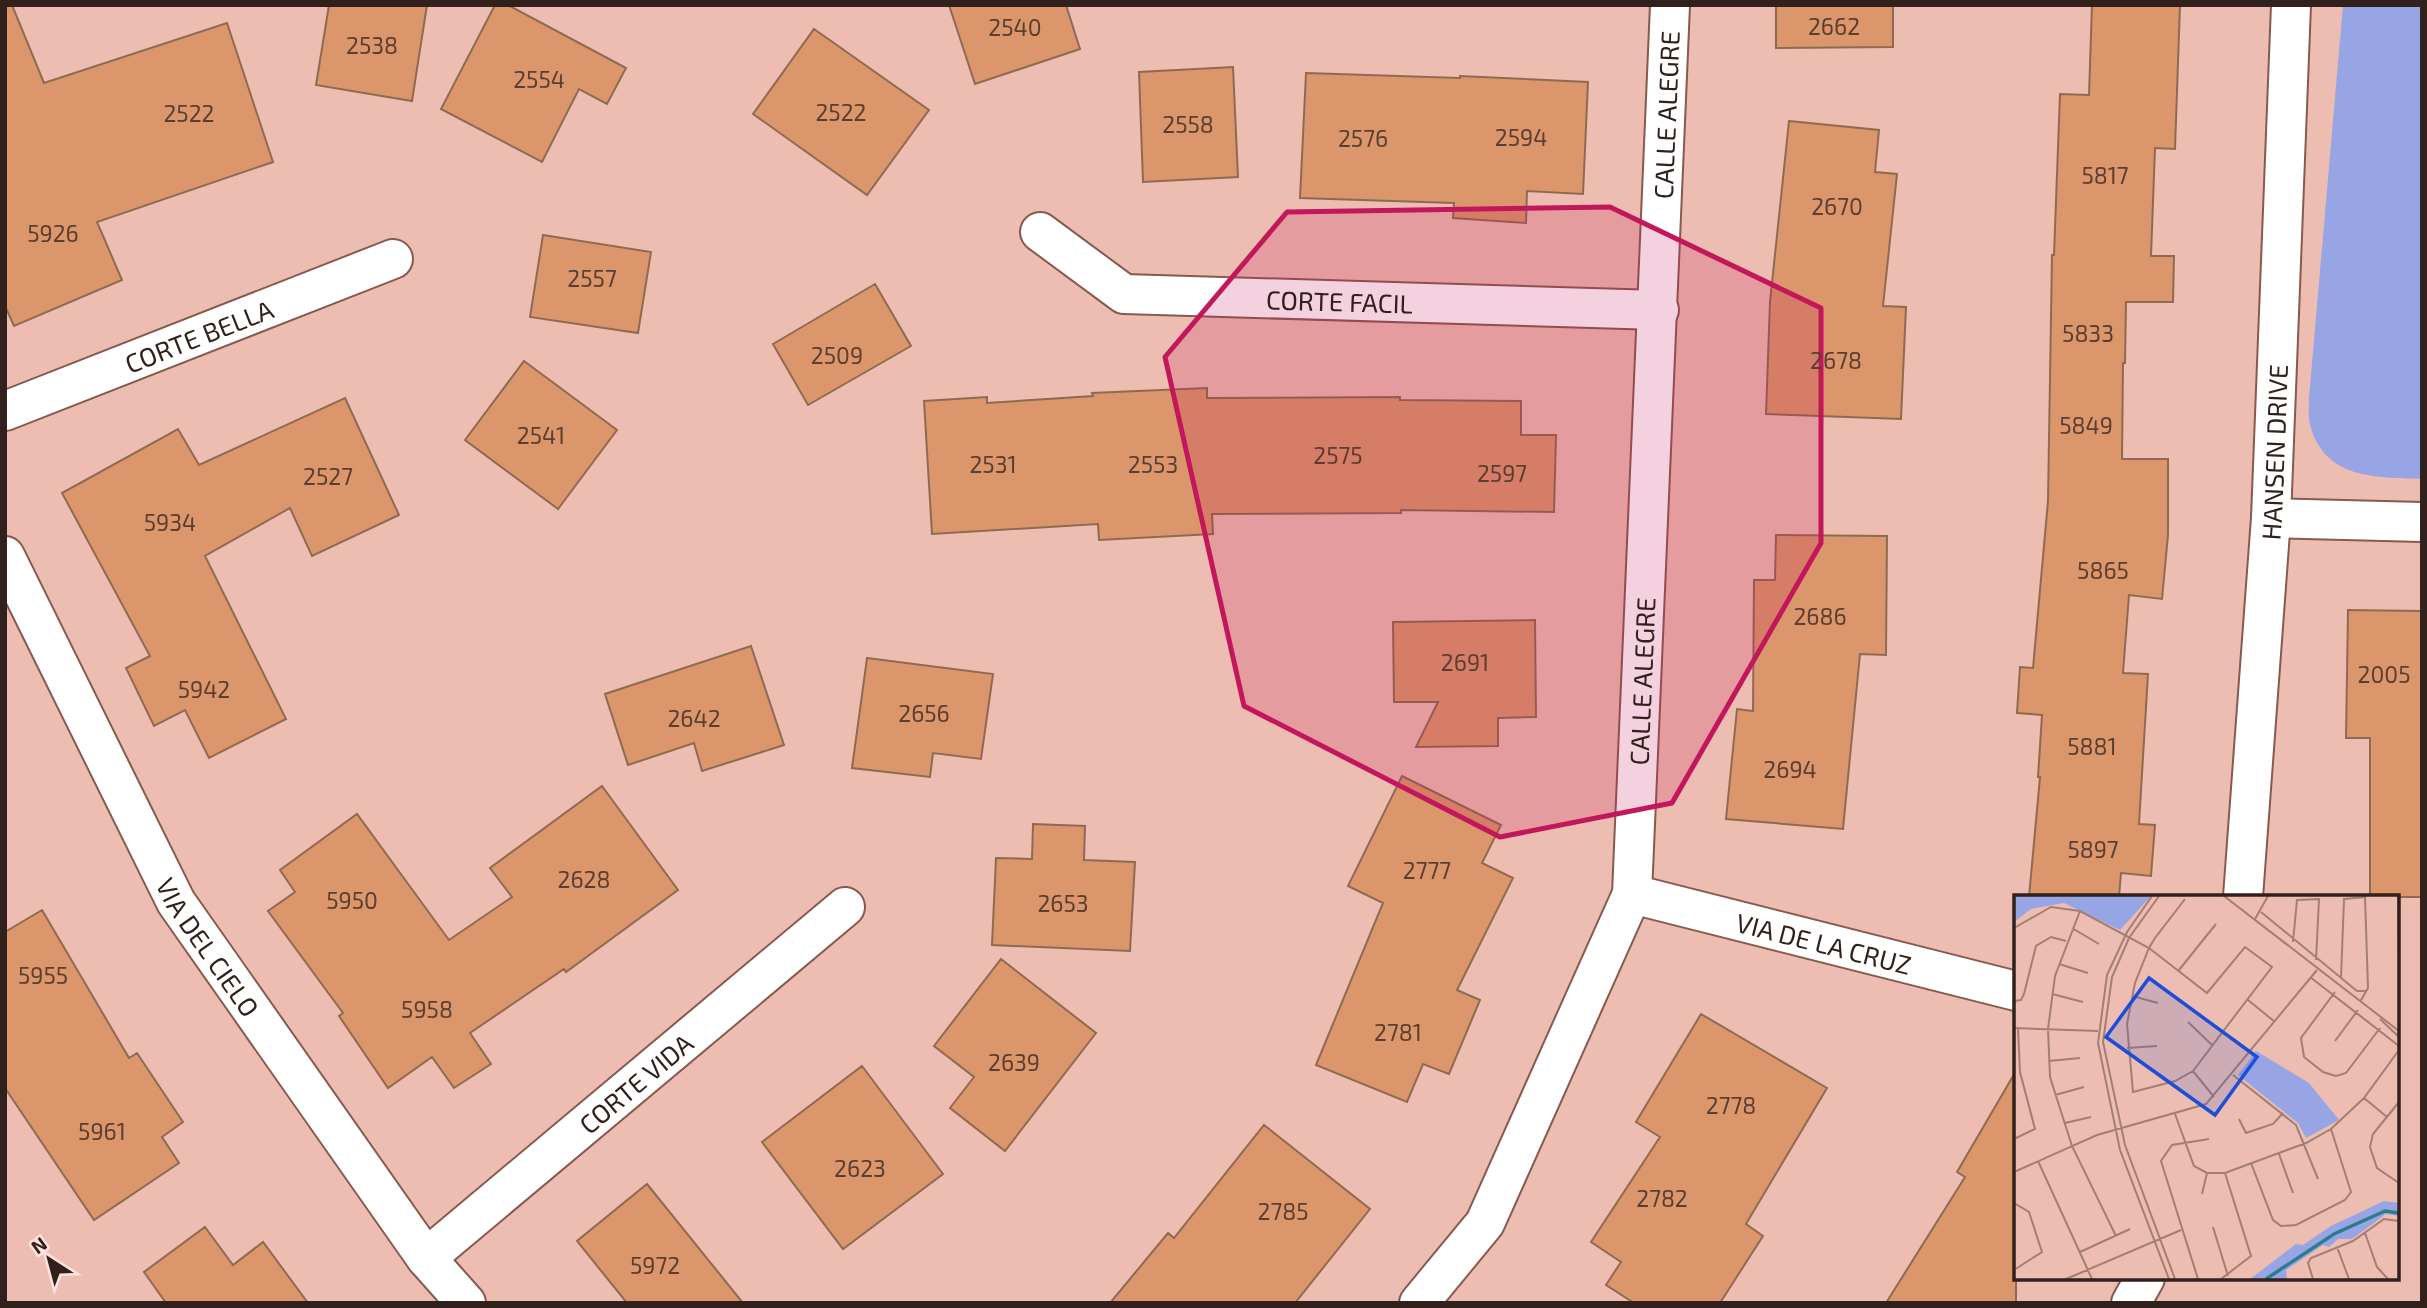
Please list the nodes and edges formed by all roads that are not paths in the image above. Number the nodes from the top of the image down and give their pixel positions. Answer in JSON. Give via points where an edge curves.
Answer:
{"nodes":[{"id":1,"x":1670,"y":5,"type":"edge"},
{"id":2,"x":2291,"y":5,"type":"edge"},
{"id":3,"x":1040,"y":232,"type":"dead end"},
{"id":4,"x":393,"y":259,"type":"dead end"},
{"id":5,"x":1659,"y":310,"type":"junction"},
{"id":6,"x":5,"y":411,"type":"edge"},
{"id":7,"x":2271,"y":519,"type":"junction"},
{"id":8,"x":2422,"y":522,"type":"edge"},
{"id":9,"x":5,"y":556,"type":"edge"},
{"id":10,"x":1632,"y":894,"type":"junction"},
{"id":11,"x":2243,"y":895,"type":"edge"},
{"id":12,"x":845,"y":907,"type":"dead end"},
{"id":13,"x":2014,"y":990,"type":"edge"},
{"id":14,"x":426,"y":1258,"type":"junction"},
{"id":15,"x":2144,"y":1280,"type":"edge"},
{"id":16,"x":466,"y":1303,"type":"edge"},
{"id":17,"x":1419,"y":1303,"type":"edge"},
{"id":18,"x":2131,"y":1303,"type":"edge"}],
"edges":[{"from":1,"to":5,"type":"street","name":"CALLE ALEGRE"},
{"from":2,"to":7,"type":"street","name":"HANSEN DRIVE"},
{"from":3,"to":5,"type":"street","name":"CORTE FACIL","via":[[1124,294]]},
{"from":4,"to":6,"type":"street","name":"CORTE BELLA"},
{"from":5,"to":10,"type":"street","name":"CALLE ALEGRE"},
{"from":7,"to":8,"type":"street"},
{"from":7,"to":11,"type":"street","name":"HANSEN DRIVE"},
{"from":9,"to":14,"type":"street","name":"VIA DEL CIELO","via":[[176,902]]},
{"from":10,"to":13,"type":"street","name":"VIA DE LA CRUZ"},
{"from":10,"to":17,"type":"street","name":"CALLE ALEGRE","via":[[1486,1223]]},
{"from":12,"to":14,"type":"street","name":"CORTE VIDA"},
{"from":14,"to":16,"type":"street","name":"VIA DEL CIELO"},
{"from":15,"to":18,"type":"street"}]}
